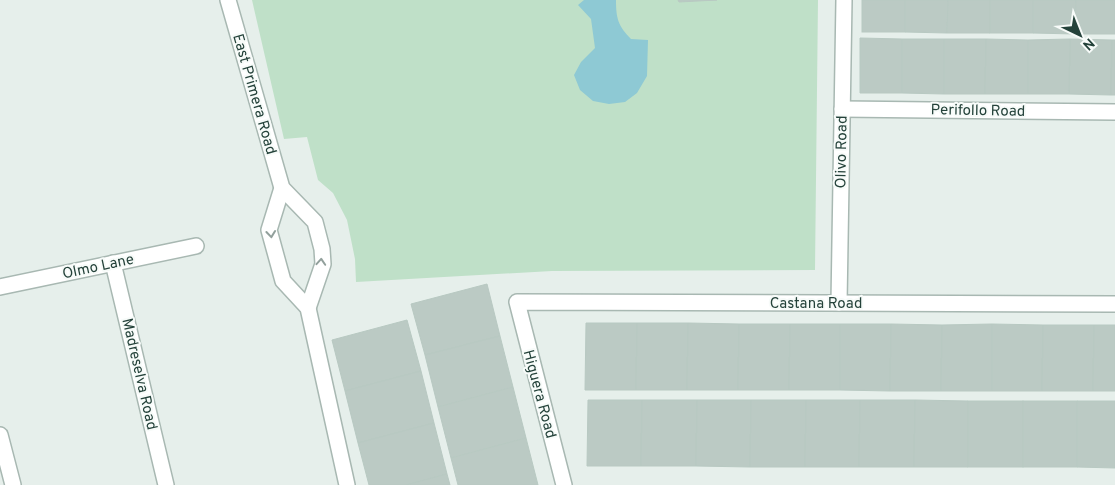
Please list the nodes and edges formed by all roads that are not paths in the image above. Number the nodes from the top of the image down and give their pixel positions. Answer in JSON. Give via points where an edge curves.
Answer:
{"nodes":[{"id":1,"x":228,"y":0,"type":"edge"},
{"id":2,"x":844,"y":0,"type":"edge"},
{"id":3,"x":842,"y":109,"type":"junction"},
{"id":4,"x":1115,"y":112,"type":"edge"},
{"id":5,"x":282,"y":188,"type":"junction"},
{"id":6,"x":196,"y":246,"type":"dead end"},
{"id":7,"x":113,"y":263,"type":"junction"},
{"id":8,"x":0,"y":287,"type":"edge"},
{"id":9,"x":517,"y":302,"type":"joint"},
{"id":10,"x":840,"y":303,"type":"junction"},
{"id":11,"x":1115,"y":304,"type":"edge"},
{"id":12,"x":308,"y":308,"type":"junction"},
{"id":13,"x":0,"y":435,"type":"edge"},
{"id":14,"x":13,"y":485,"type":"edge"},
{"id":15,"x":166,"y":485,"type":"edge"},
{"id":16,"x":347,"y":485,"type":"edge"},
{"id":17,"x":564,"y":485,"type":"edge"}],
"edges":[{"from":1,"to":5,"type":"street","name":"East Primera Road"},
{"from":2,"to":3,"type":"street","name":"Olivo Road"},
{"from":3,"to":4,"type":"street","name":"Perifollo Road"},
{"from":3,"to":10,"type":"street","name":"Olivo Road"},
{"from":5,"to":12,"type":"street","one_way":true,"via":[[269,230],[283,281]]},
{"from":12,"to":5,"type":"street","name":"East Primera Road","one_way":true,"via":[[323,264],[322,249],[314,222]]},
{"from":6,"to":7,"type":"street","name":"Olmo Lane"},
{"from":7,"to":8,"type":"street","name":"Olmo Lane"},
{"from":7,"to":15,"type":"street","name":"Madreselva Road"},
{"from":9,"to":10,"type":"street","name":"Castana Road"},
{"from":9,"to":17,"type":"street","name":"Higuera Road"},
{"from":10,"to":11,"type":"street","name":"Castana Road"},
{"from":12,"to":16,"type":"street"},
{"from":13,"to":14,"type":"street"}]}
